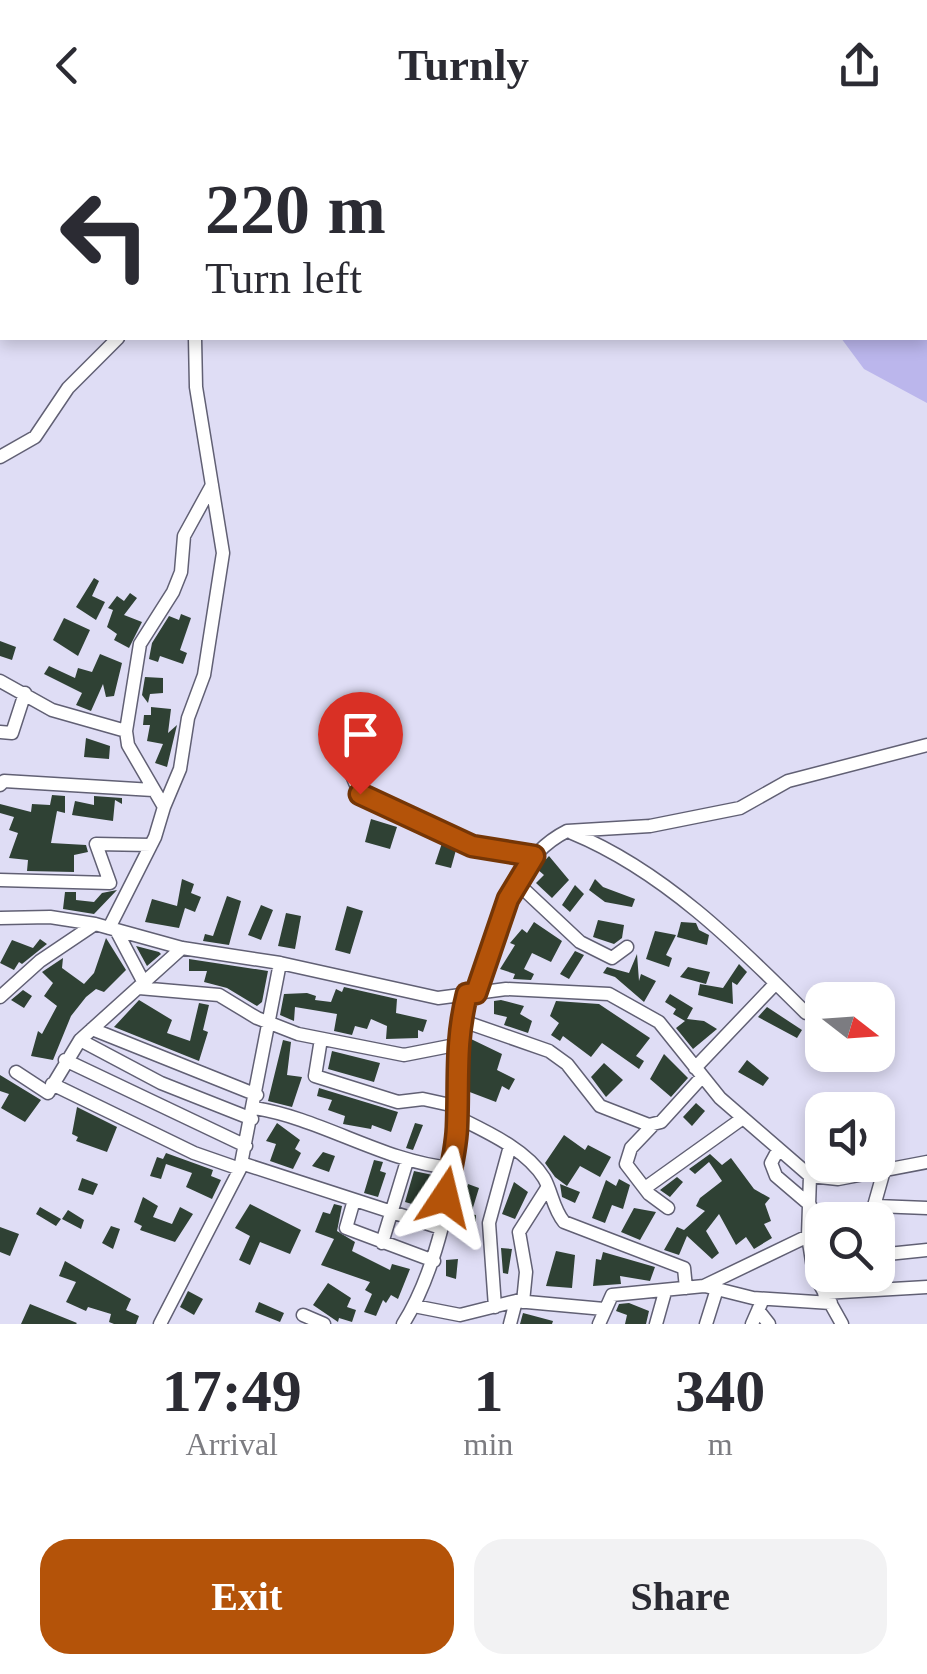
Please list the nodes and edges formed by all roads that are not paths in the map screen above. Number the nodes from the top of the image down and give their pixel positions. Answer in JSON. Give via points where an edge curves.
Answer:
{"nodes":[{"id":1,"x":116,"y":340,"type":"edge"},
{"id":2,"x":195,"y":340,"type":"edge"},
{"id":3,"x":0,"y":458,"type":"edge"},
{"id":4,"x":212,"y":486,"type":"junction"},
{"id":5,"x":0,"y":681,"type":"edge"},
{"id":6,"x":25,"y":693,"type":"junction"},
{"id":7,"x":337,"y":723,"type":"dead end"},
{"id":8,"x":126,"y":731,"type":"junction"},
{"id":9,"x":0,"y":732,"type":"edge"},
{"id":10,"x":927,"y":745,"type":"edge"},
{"id":11,"x":0,"y":785,"type":"edge"},
{"id":12,"x":153,"y":790,"type":"junction"},
{"id":13,"x":164,"y":807,"type":"junction"},
{"id":14,"x":567,"y":831,"type":"junction"},
{"id":15,"x":151,"y":845,"type":"junction"},
{"id":16,"x":534,"y":856,"type":"junction"},
{"id":17,"x":0,"y":880,"type":"edge"},
{"id":18,"x":516,"y":882,"type":"junction"},
{"id":19,"x":110,"y":883,"type":"junction"},
{"id":20,"x":125,"y":892,"type":"junction"},
{"id":21,"x":0,"y":918,"type":"edge"},
{"id":22,"x":95,"y":924,"type":"junction"},
{"id":23,"x":113,"y":929,"type":"junction"},
{"id":24,"x":627,"y":947,"type":"dead end"},
{"id":25,"x":182,"y":948,"type":"junction"},
{"id":26,"x":280,"y":963,"type":"junction"},
{"id":27,"x":775,"y":984,"type":"junction"},
{"id":28,"x":142,"y":986,"type":"junction"},
{"id":29,"x":472,"y":994,"type":"junction"},
{"id":30,"x":0,"y":997,"type":"edge"},
{"id":31,"x":805,"y":1012,"type":"edge"},
{"id":32,"x":460,"y":1020,"type":"junction"},
{"id":33,"x":270,"y":1024,"type":"junction"},
{"id":34,"x":92,"y":1029,"type":"junction"},
{"id":35,"x":321,"y":1039,"type":"junction"},
{"id":36,"x":80,"y":1040,"type":"junction"},
{"id":37,"x":456,"y":1044,"type":"junction"},
{"id":38,"x":65,"y":1060,"type":"junction"},
{"id":39,"x":16,"y":1072,"type":"dead end"},
{"id":40,"x":698,"y":1073,"type":"junction"},
{"id":41,"x":52,"y":1084,"type":"junction"},
{"id":42,"x":254,"y":1107,"type":"junction"},
{"id":43,"x":456,"y":1111,"type":"junction"},
{"id":44,"x":743,"y":1118,"type":"junction"},
{"id":45,"x":652,"y":1126,"type":"junction"},
{"id":46,"x":246,"y":1146,"type":"junction"},
{"id":47,"x":510,"y":1146,"type":"junction"},
{"id":48,"x":778,"y":1150,"type":"junction"},
{"id":49,"x":407,"y":1161,"type":"junction"},
{"id":50,"x":927,"y":1162,"type":"edge"},
{"id":51,"x":240,"y":1166,"type":"junction"},
{"id":52,"x":895,"y":1166,"type":"edge"},
{"id":53,"x":451,"y":1168,"type":"junction"},
{"id":54,"x":805,"y":1172,"type":"edge"},
{"id":55,"x":547,"y":1188,"type":"junction"},
{"id":56,"x":645,"y":1188,"type":"junction"},
{"id":57,"x":354,"y":1200,"type":"junction"},
{"id":58,"x":807,"y":1202,"type":"edge"},
{"id":59,"x":895,"y":1207,"type":"edge"},
{"id":60,"x":668,"y":1208,"type":"dead end"},
{"id":61,"x":927,"y":1208,"type":"edge"},
{"id":62,"x":392,"y":1213,"type":"junction"},
{"id":63,"x":441,"y":1228,"type":"junction"},
{"id":64,"x":805,"y":1238,"type":"edge"},
{"id":65,"x":382,"y":1244,"type":"junction"},
{"id":66,"x":927,"y":1250,"type":"edge"},
{"id":67,"x":895,"y":1253,"type":"edge"},
{"id":68,"x":434,"y":1261,"type":"junction"},
{"id":69,"x":927,"y":1287,"type":"edge"},
{"id":70,"x":686,"y":1288,"type":"junction"},
{"id":71,"x":711,"y":1288,"type":"junction"},
{"id":72,"x":895,"y":1288,"type":"edge"},
{"id":73,"x":665,"y":1292,"type":"junction"},
{"id":74,"x":827,"y":1292,"type":"edge"},
{"id":75,"x":833,"y":1292,"type":"edge"},
{"id":76,"x":519,"y":1301,"type":"junction"},
{"id":77,"x":761,"y":1304,"type":"junction"},
{"id":78,"x":414,"y":1306,"type":"junction"},
{"id":79,"x":495,"y":1307,"type":"junction"},
{"id":80,"x":604,"y":1309,"type":"junction"},
{"id":81,"x":304,"y":1315,"type":"dead end"},
{"id":82,"x":160,"y":1324,"type":"edge"},
{"id":83,"x":324,"y":1324,"type":"edge"},
{"id":84,"x":403,"y":1324,"type":"edge"},
{"id":85,"x":510,"y":1324,"type":"edge"},
{"id":86,"x":599,"y":1324,"type":"edge"},
{"id":87,"x":656,"y":1324,"type":"edge"},
{"id":88,"x":706,"y":1324,"type":"edge"},
{"id":89,"x":752,"y":1324,"type":"edge"},
{"id":90,"x":769,"y":1324,"type":"edge"},
{"id":91,"x":842,"y":1324,"type":"edge"}],
"edges":[{"from":1,"to":3,"type":"street","via":[[68,388],[34,437]]},
{"from":2,"to":4,"type":"street"},
{"from":4,"to":8,"type":"street","via":[[184,536],[172,592],[140,644]]},
{"from":4,"to":13,"type":"street","via":[[223,554],[220,583],[204,675]]},
{"from":5,"to":6,"type":"street"},
{"from":6,"to":8,"type":"street","via":[[52,710]]},
{"from":6,"to":9,"type":"street","via":[[12,733]]},
{"from":7,"to":16,"type":"street","via":[[338,744],[360,794],[472,846]]},
{"from":8,"to":12,"type":"street"},
{"from":10,"to":14,"type":"street","via":[[802,777],[724,811],[650,826]]},
{"from":11,"to":12,"type":"street"},
{"from":12,"to":13,"type":"street"},
{"from":13,"to":15,"type":"street"},
{"from":14,"to":16,"type":"street"},
{"from":14,"to":27,"type":"street","via":[[614,850],[702,916]]},
{"from":15,"to":19,"type":"street","via":[[96,844]]},
{"from":15,"to":20,"type":"street"},
{"from":16,"to":18,"type":"street"},
{"from":17,"to":19,"type":"street"},
{"from":18,"to":24,"type":"street","via":[[580,942],[609,958]]},
{"from":18,"to":29,"type":"street"},
{"from":19,"to":20,"type":"street"},
{"from":20,"to":23,"type":"street"},
{"from":21,"to":22,"type":"street"},
{"from":22,"to":23,"type":"street"},
{"from":22,"to":30,"type":"street"},
{"from":23,"to":25,"type":"street"},
{"from":23,"to":28,"type":"street"},
{"from":25,"to":26,"type":"street"},
{"from":25,"to":28,"type":"street"},
{"from":26,"to":29,"type":"street","via":[[438,998]]},
{"from":26,"to":33,"type":"street"},
{"from":27,"to":31,"type":"street"},
{"from":27,"to":40,"type":"street"},
{"from":28,"to":33,"type":"street","via":[[219,995]]},
{"from":28,"to":34,"type":"street"},
{"from":29,"to":32,"type":"street"},
{"from":29,"to":40,"type":"street","via":[[582,991],[622,998],[659,1022]]},
{"from":32,"to":37,"type":"street"},
{"from":32,"to":45,"type":"street","via":[[549,1052],[568,1064],[600,1106]]},
{"from":33,"to":35,"type":"street"},
{"from":33,"to":42,"type":"street"},
{"from":34,"to":36,"type":"street"},
{"from":34,"to":42,"type":"street"},
{"from":35,"to":37,"type":"street","via":[[409,1056]]},
{"from":35,"to":43,"type":"street","via":[[316,1076],[398,1102],[422,1100]]},
{"from":36,"to":38,"type":"street"},
{"from":36,"to":42,"type":"street","via":[[161,1082]]},
{"from":37,"to":43,"type":"street"},
{"from":38,"to":41,"type":"street"},
{"from":38,"to":46,"type":"street"},
{"from":39,"to":41,"type":"street","via":[[44,1094]]},
{"from":40,"to":44,"type":"street"},
{"from":40,"to":45,"type":"street"},
{"from":41,"to":51,"type":"street","via":[[194,1153]]},
{"from":42,"to":46,"type":"street"},
{"from":42,"to":49,"type":"street"},
{"from":43,"to":47,"type":"street"},
{"from":43,"to":53,"type":"street"},
{"from":44,"to":48,"type":"street"},
{"from":44,"to":56,"type":"street"},
{"from":45,"to":56,"type":"street","via":[[626,1160]]},
{"from":46,"to":51,"type":"street"},
{"from":47,"to":55,"type":"street"},
{"from":47,"to":79,"type":"street","via":[[490,1223]]},
{"from":48,"to":54,"type":"street"},
{"from":48,"to":58,"type":"street","via":[[774,1172]]},
{"from":49,"to":53,"type":"street"},
{"from":49,"to":62,"type":"street"},
{"from":50,"to":52,"type":"street"},
{"from":51,"to":57,"type":"street"},
{"from":51,"to":82,"type":"street"},
{"from":53,"to":63,"type":"street"},
{"from":55,"to":70,"type":"street","via":[[564,1222],[684,1268]]},
{"from":55,"to":76,"type":"street","via":[[519,1232],[526,1272]]},
{"from":56,"to":60,"type":"street"},
{"from":57,"to":62,"type":"street"},
{"from":57,"to":65,"type":"street","via":[[346,1228]]},
{"from":59,"to":61,"type":"street"},
{"from":62,"to":63,"type":"street"},
{"from":62,"to":65,"type":"street"},
{"from":63,"to":68,"type":"street"},
{"from":64,"to":71,"type":"street"},
{"from":65,"to":68,"type":"street"},
{"from":66,"to":67,"type":"street"},
{"from":68,"to":78,"type":"street"},
{"from":69,"to":72,"type":"street"},
{"from":70,"to":71,"type":"street"},
{"from":70,"to":73,"type":"street"},
{"from":71,"to":77,"type":"street"},
{"from":71,"to":88,"type":"street"},
{"from":73,"to":80,"type":"street","via":[[612,1295]]},
{"from":73,"to":87,"type":"street"},
{"from":74,"to":77,"type":"street"},
{"from":75,"to":91,"type":"street"},
{"from":76,"to":79,"type":"street"},
{"from":76,"to":80,"type":"street"},
{"from":76,"to":85,"type":"street"},
{"from":77,"to":89,"type":"street"},
{"from":77,"to":90,"type":"street"},
{"from":78,"to":79,"type":"street","via":[[460,1315]]},
{"from":78,"to":84,"type":"street"},
{"from":80,"to":86,"type":"street"},
{"from":81,"to":83,"type":"street"}]}
